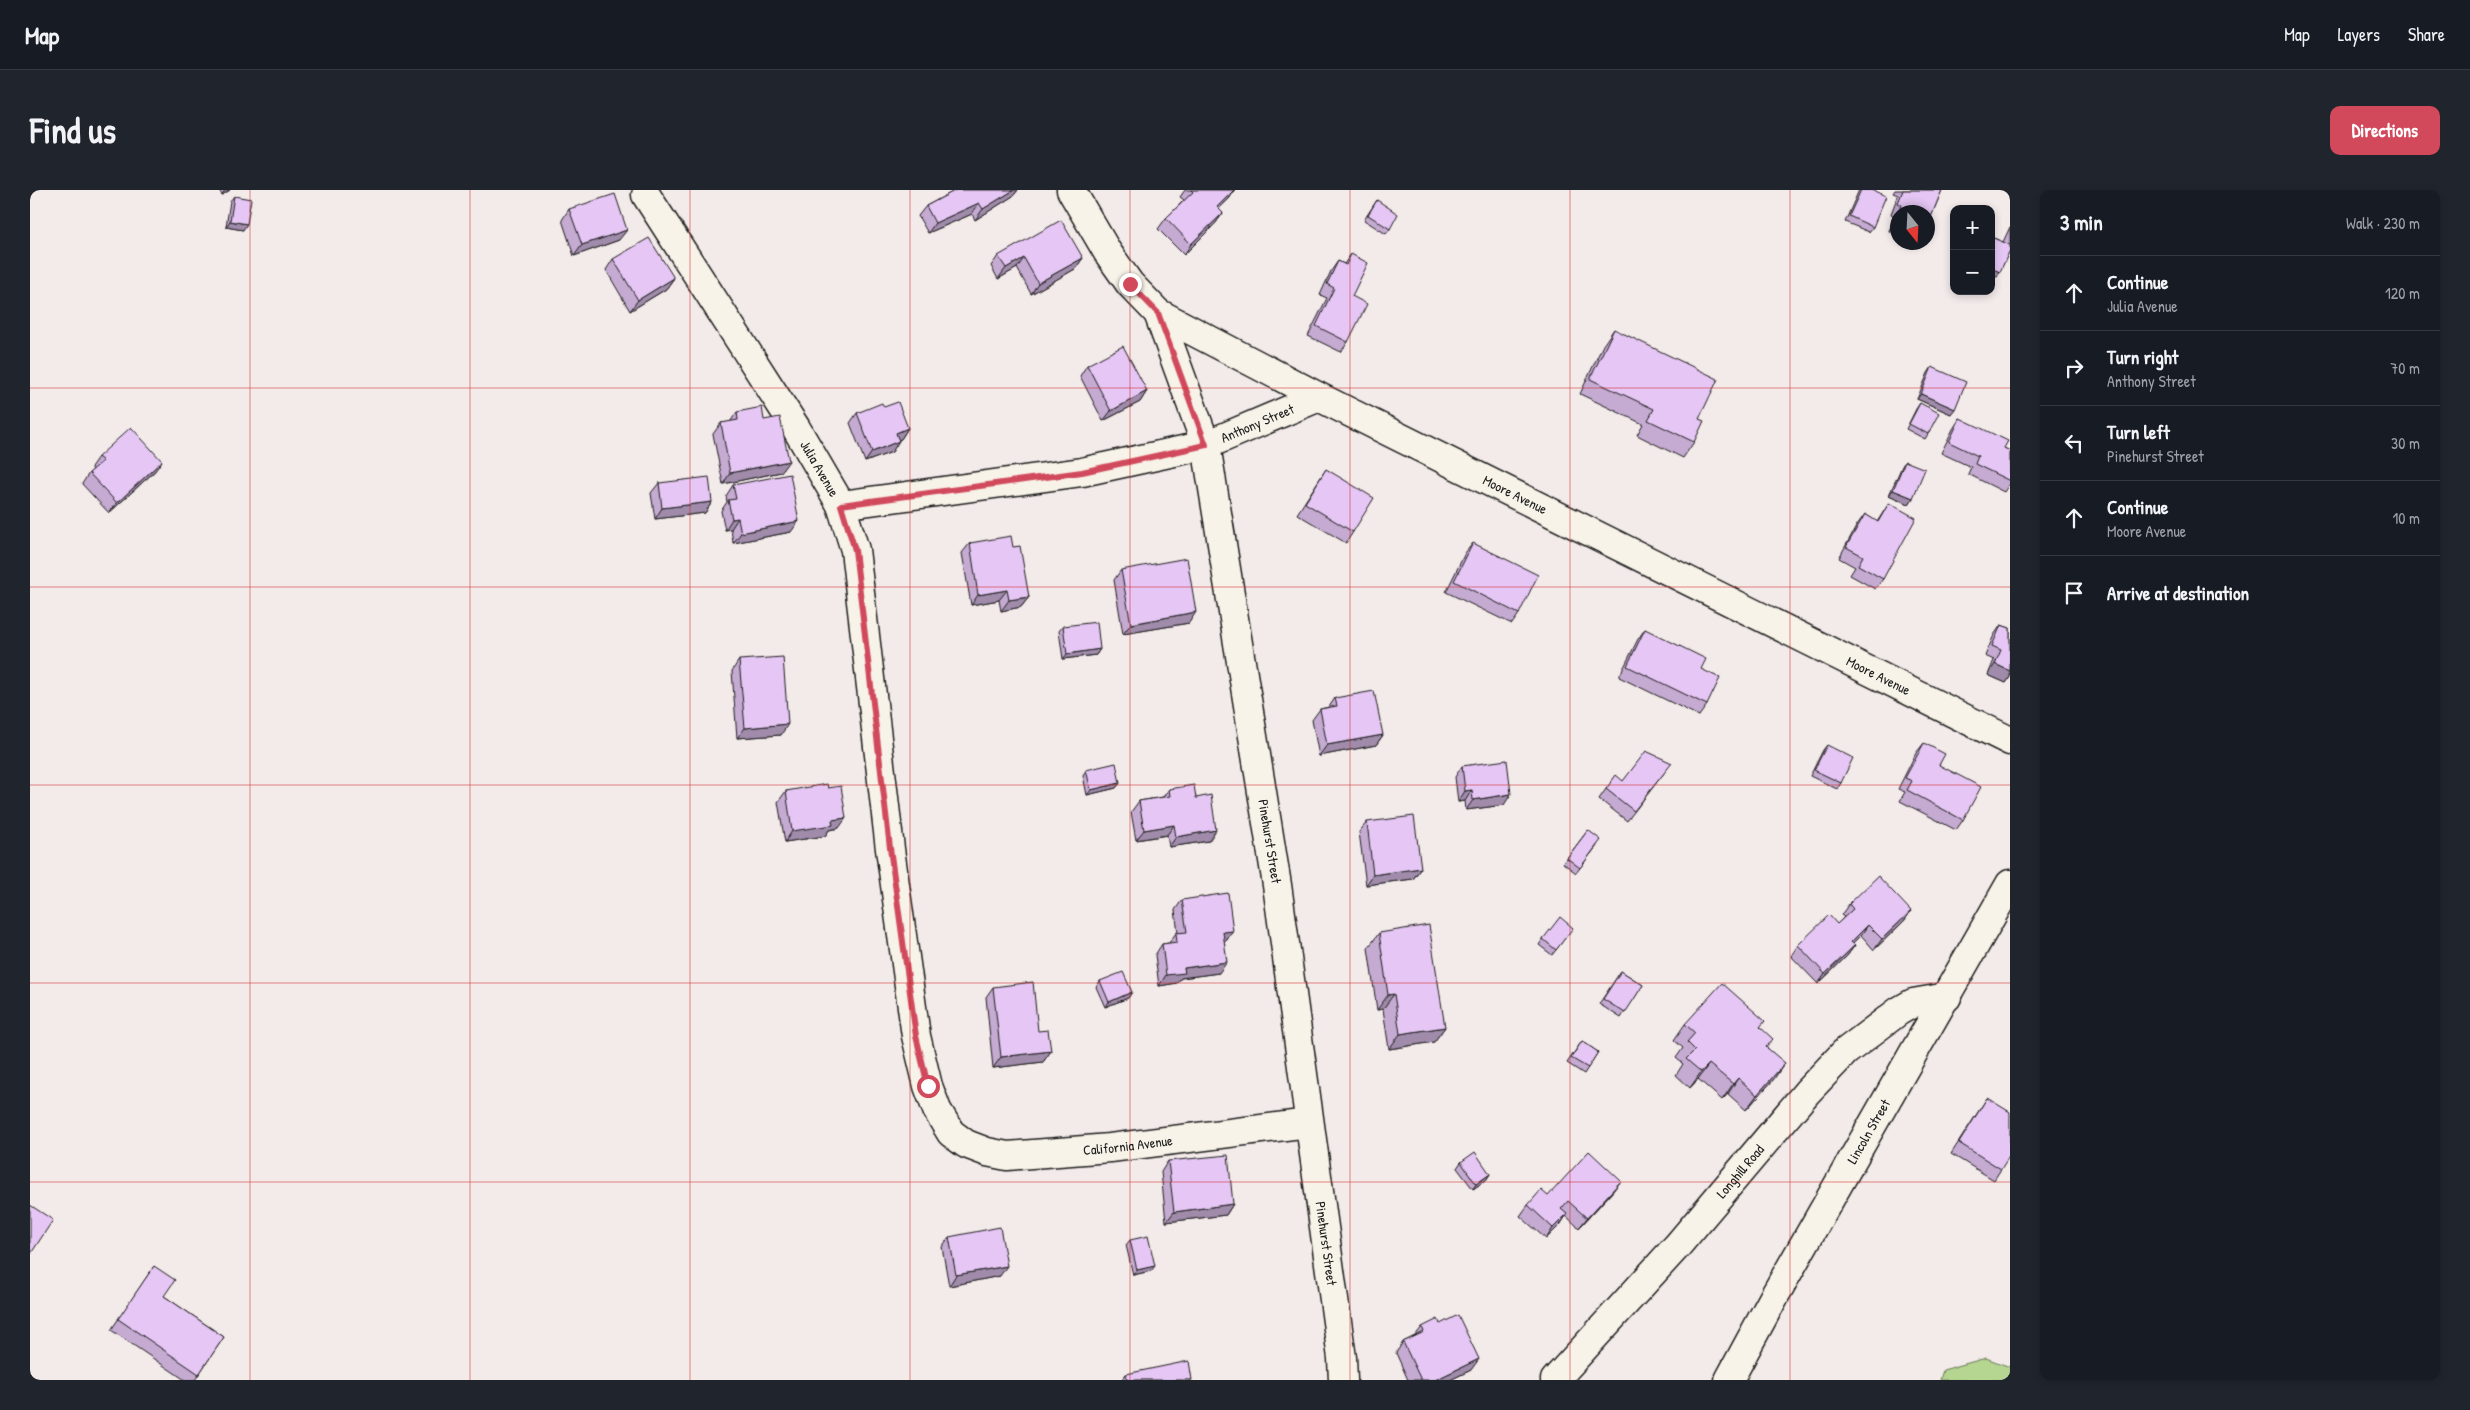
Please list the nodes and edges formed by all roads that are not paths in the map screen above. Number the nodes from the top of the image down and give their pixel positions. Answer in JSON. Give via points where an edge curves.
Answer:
{"nodes":[{"id":1,"x":1071,"y":190,"type":"edge"},
{"id":2,"x":646,"y":195,"type":"dead end"},
{"id":3,"x":1158,"y":313,"type":"junction"},
{"id":4,"x":1319,"y":397,"type":"junction"},
{"id":5,"x":1206,"y":445,"type":"junction"},
{"id":6,"x":841,"y":505,"type":"junction"},
{"id":7,"x":2010,"y":741,"type":"edge"},
{"id":8,"x":2010,"y":884,"type":"edge"},
{"id":9,"x":1947,"y":997,"type":"junction"},
{"id":10,"x":1310,"y":1123,"type":"junction"},
{"id":11,"x":951,"y":1133,"type":"joint"},
{"id":12,"x":1343,"y":1380,"type":"edge"},
{"id":13,"x":1555,"y":1380,"type":"edge"},
{"id":14,"x":1729,"y":1380,"type":"edge"}],
"edges":[{"from":1,"to":3,"type":"street","name":"Moore Avenue","via":[[1108,253],[1130,284]]},
{"from":2,"to":6,"type":"street","name":"Julia Avenue","via":[[796,428]]},
{"from":3,"to":4,"type":"street","name":"Moore Avenue"},
{"from":3,"to":5,"type":"street","name":"Pinehurst Street"},
{"from":4,"to":5,"type":"street","name":"Anthony Street"},
{"from":4,"to":7,"type":"street","name":"Moore Avenue"},
{"from":5,"to":6,"type":"street","name":"Anthony Street","via":[[1082,472]]},
{"from":5,"to":10,"type":"street","name":"Pinehurst Street","via":[[1277,885]]},
{"from":6,"to":11,"type":"street","name":"Julia Avenue","via":[[855,550],[916,1036],[928,1086]]},
{"from":8,"to":9,"type":"street","name":"Lincoln Street"},
{"from":9,"to":13,"type":"street","name":"Longhill Road","via":[[1913,1003],[1845,1052],[1678,1245]]},
{"from":9,"to":14,"type":"street","name":"Lincoln Street"},
{"from":10,"to":11,"type":"street","name":"California Avenue","via":[[1110,1148],[1007,1156],[966,1144]]},
{"from":10,"to":12,"type":"street","name":"Pinehurst Street"}]}
